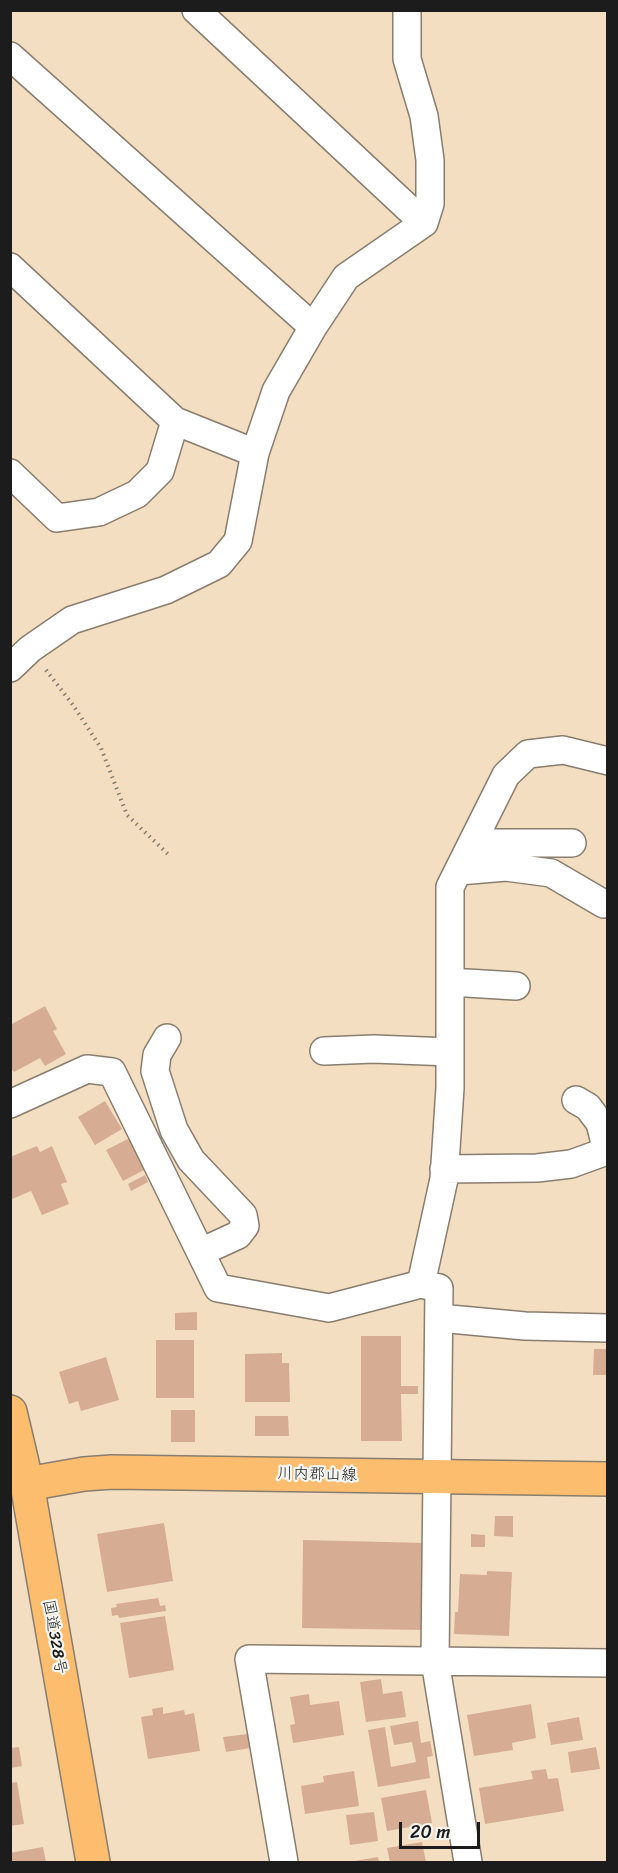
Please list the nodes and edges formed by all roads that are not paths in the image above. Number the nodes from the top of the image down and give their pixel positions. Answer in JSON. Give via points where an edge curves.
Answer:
{"nodes":[{"id":1,"x":195,"y":10,"type":"edge"},
{"id":2,"x":407,"y":10,"type":"edge"},
{"id":3,"x":10,"y":56,"type":"edge"},
{"id":4,"x":424,"y":223,"type":"junction"},
{"id":5,"x":10,"y":267,"type":"edge"},
{"id":6,"x":313,"y":327,"type":"junction"},
{"id":7,"x":175,"y":421,"type":"junction"},
{"id":8,"x":255,"y":453,"type":"junction"},
{"id":9,"x":10,"y":474,"type":"edge"},
{"id":10,"x":10,"y":668,"type":"edge"},
{"id":11,"x":608,"y":761,"type":"edge"},
{"id":12,"x":473,"y":843,"type":"junction"},
{"id":13,"x":572,"y":843,"type":"dead end"},
{"id":14,"x":459,"y":871,"type":"junction"},
{"id":15,"x":604,"y":904,"type":"dead end"},
{"id":16,"x":450,"y":982,"type":"junction"},
{"id":17,"x":516,"y":986,"type":"dead end"},
{"id":18,"x":167,"y":1038,"type":"dead end"},
{"id":19,"x":324,"y":1051,"type":"dead end"},
{"id":20,"x":450,"y":1053,"type":"junction"},
{"id":21,"x":576,"y":1100,"type":"dead end"},
{"id":22,"x":10,"y":1104,"type":"edge"},
{"id":23,"x":444,"y":1169,"type":"junction"},
{"id":24,"x":201,"y":1252,"type":"junction"},
{"id":25,"x":421,"y":1284,"type":"junction"},
{"id":26,"x":439,"y":1318,"type":"junction"},
{"id":27,"x":608,"y":1328,"type":"edge"},
{"id":28,"x":10,"y":1412,"type":"edge"},
{"id":29,"x":438,"y":1476,"type":"junction"},
{"id":30,"x":608,"y":1479,"type":"edge"},
{"id":31,"x":19,"y":1486,"type":"edge"},
{"id":32,"x":435,"y":1661,"type":"junction"},
{"id":33,"x":608,"y":1663,"type":"edge"},
{"id":34,"x":93,"y":1863,"type":"edge"},
{"id":35,"x":284,"y":1863,"type":"edge"},
{"id":36,"x":468,"y":1863,"type":"edge"}],
"edges":[{"from":1,"to":4,"type":"street"},
{"from":2,"to":4,"type":"street","via":[[407,59],[424,116],[430,160],[430,204]]},
{"from":3,"to":6,"type":"street"},
{"from":4,"to":6,"type":"street","via":[[346,278]]},
{"from":5,"to":7,"type":"street"},
{"from":6,"to":8,"type":"street","via":[[276,391]]},
{"from":7,"to":8,"type":"street"},
{"from":7,"to":9,"type":"street","via":[[160,471],[137,494],[99,512],[57,518]]},
{"from":8,"to":10,"type":"street","via":[[238,541],[219,564],[166,590],[72,620],[30,648]]},
{"from":11,"to":12,"type":"street","via":[[563,750],[528,754],[506,775]]},
{"from":12,"to":13,"type":"street"},
{"from":12,"to":14,"type":"street"},
{"from":14,"to":15,"type":"street","via":[[506,867],[550,873]]},
{"from":14,"to":16,"type":"street","via":[[450,887]]},
{"from":16,"to":17,"type":"street"},
{"from":16,"to":20,"type":"street"},
{"from":18,"to":24,"type":"street","via":[[157,1055],[155,1071],[174,1130],[191,1160],[243,1215],[245,1226],[238,1235]]},
{"from":19,"to":20,"type":"street"},
{"from":20,"to":23,"type":"street"},
{"from":21,"to":23,"type":"street","via":[[588,1107],[600,1123],[607,1151],[571,1164],[537,1168]]},
{"from":22,"to":24,"type":"street","via":[[87,1069],[112,1072]]},
{"from":23,"to":25,"type":"street"},
{"from":24,"to":25,"type":"street","via":[[218,1288],[329,1308]]},
{"from":25,"to":26,"type":"street","via":[[439,1288]]},
{"from":26,"to":27,"type":"street"},
{"from":26,"to":29,"type":"street"},
{"from":28,"to":31,"type":"main road","name":"国道328号"},
{"from":29,"to":30,"type":"main road","name":"川内郡山線"},
{"from":29,"to":31,"type":"main road","name":"川内郡山線","via":[[112,1472]]},
{"from":29,"to":32,"type":"street"},
{"from":31,"to":34,"type":"main road","name":"国道328号"},
{"from":32,"to":33,"type":"street"},
{"from":32,"to":35,"type":"street","via":[[249,1659]]},
{"from":32,"to":36,"type":"street"}]}
